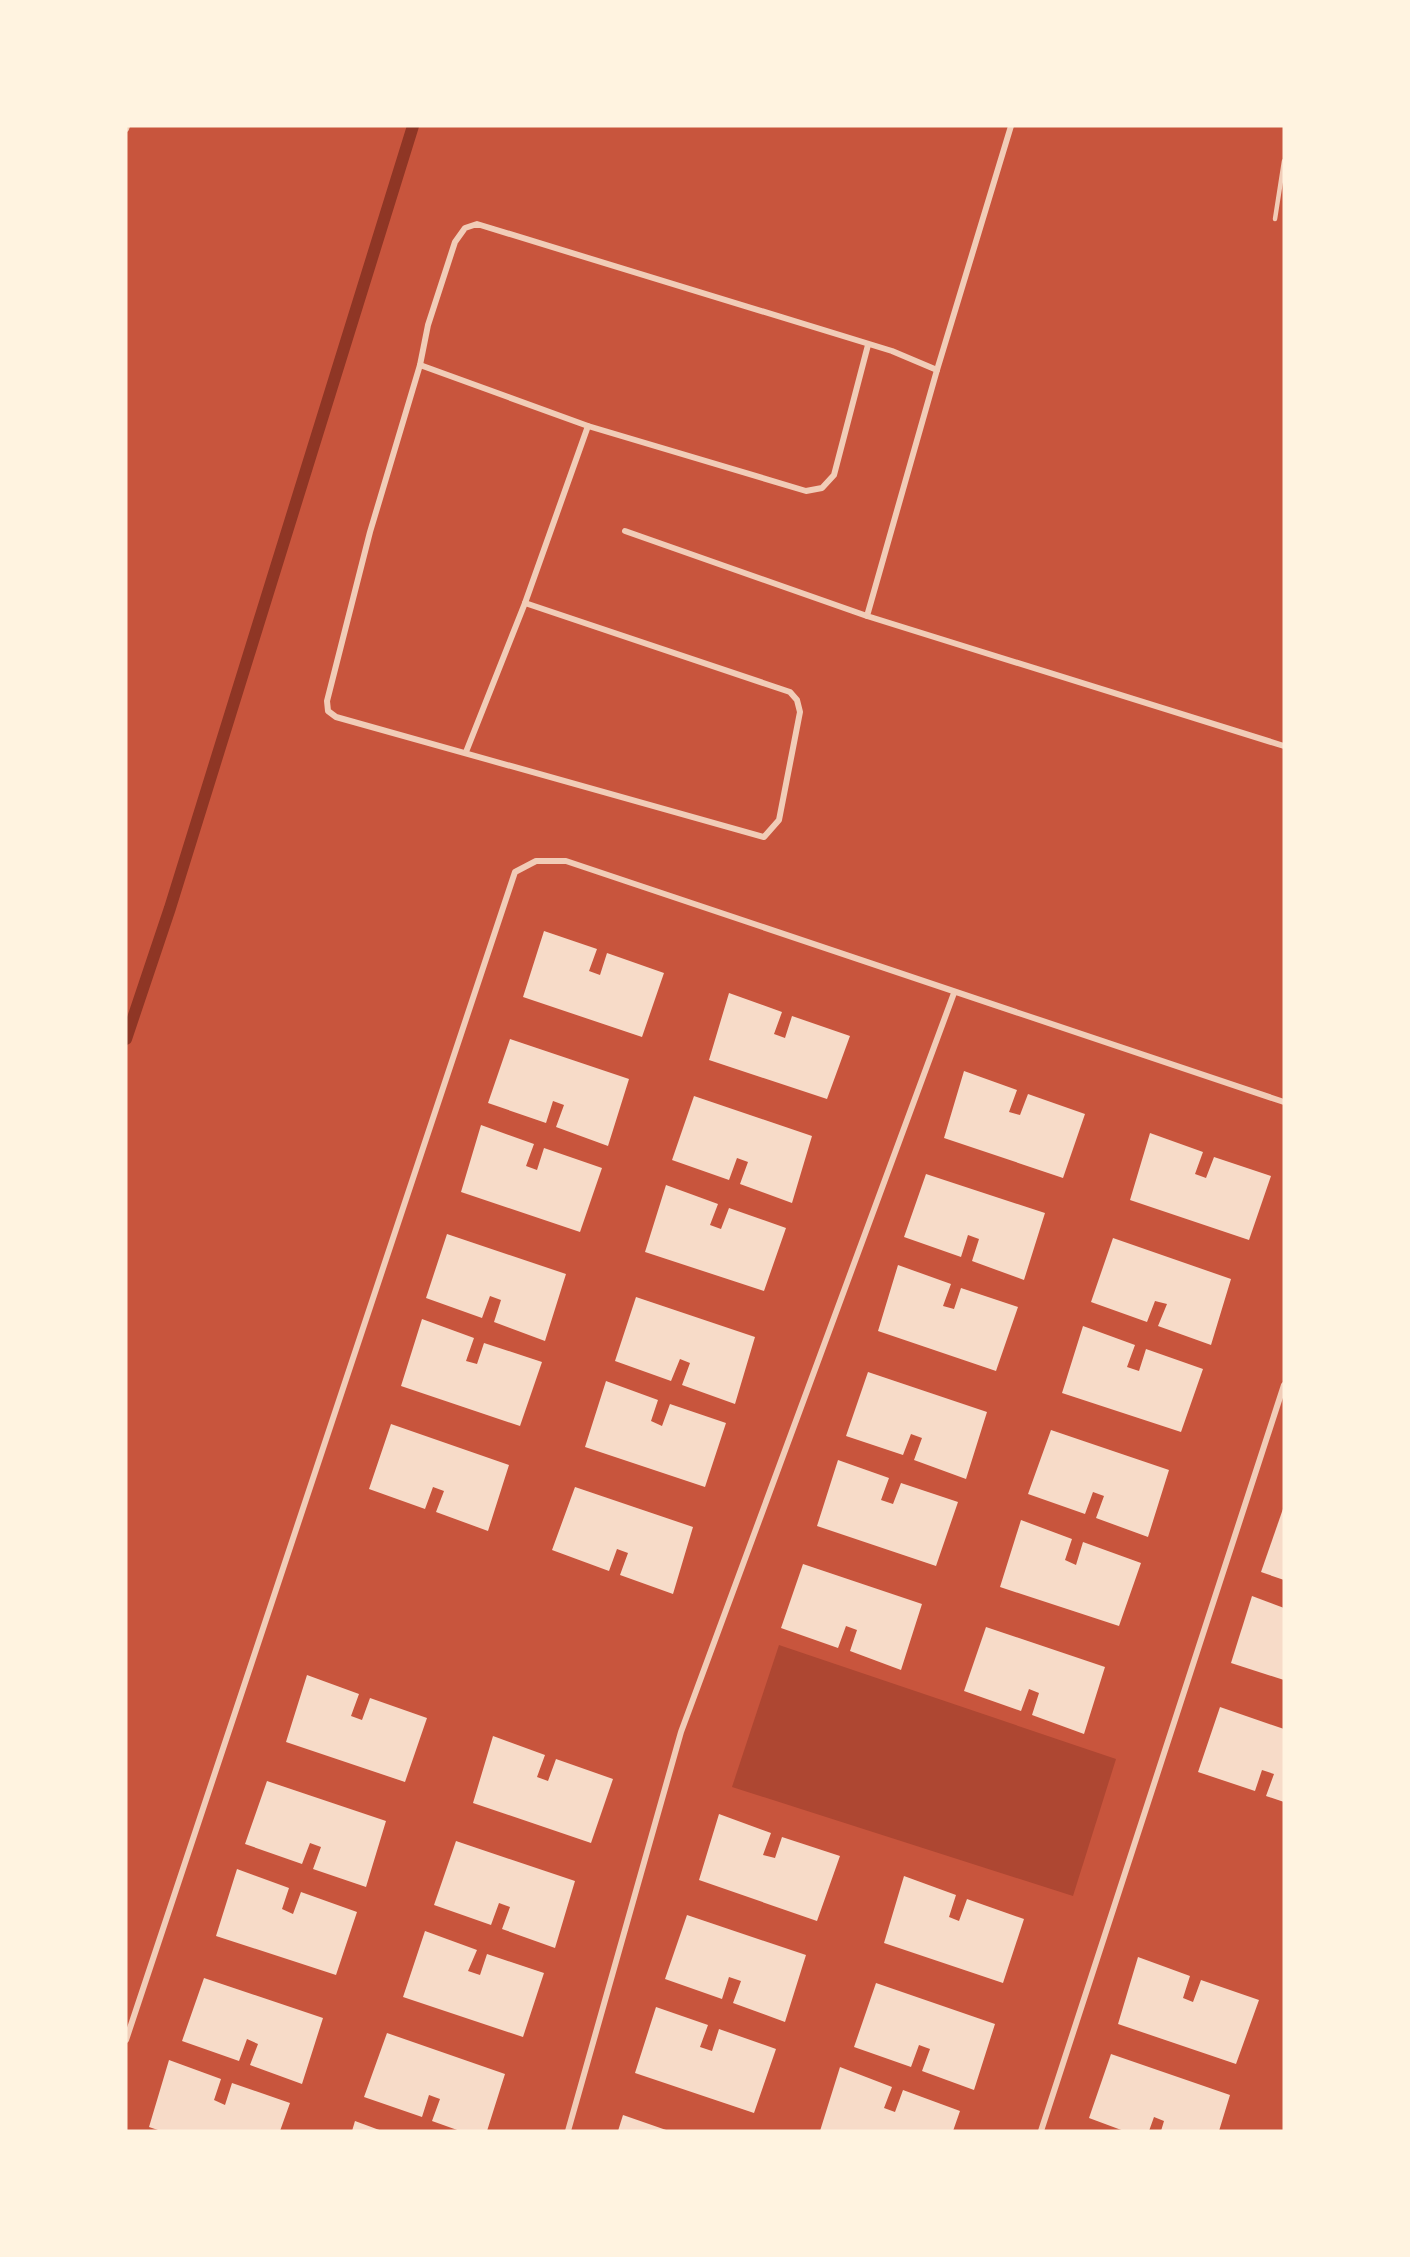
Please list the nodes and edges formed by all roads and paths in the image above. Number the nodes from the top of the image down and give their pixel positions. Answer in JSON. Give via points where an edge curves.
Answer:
{"nodes":[{"id":1,"x":1011,"y":126,"type":"edge"},
{"id":2,"x":1284,"y":161,"type":"edge"},
{"id":3,"x":1275,"y":219,"type":"dead end"},
{"id":4,"x":868,"y":345,"type":"junction"},
{"id":5,"x":420,"y":365,"type":"junction"},
{"id":6,"x":937,"y":370,"type":"junction"},
{"id":7,"x":588,"y":426,"type":"junction"},
{"id":8,"x":625,"y":531,"type":"dead end"},
{"id":9,"x":525,"y":603,"type":"junction"},
{"id":10,"x":867,"y":616,"type":"junction"},
{"id":11,"x":1284,"y":747,"type":"edge"},
{"id":12,"x":466,"y":752,"type":"junction"},
{"id":13,"x":954,"y":993,"type":"junction"},
{"id":14,"x":1284,"y":1102,"type":"edge"},
{"id":15,"x":1284,"y":1385,"type":"edge"},
{"id":16,"x":126,"y":2040,"type":"edge"},
{"id":17,"x":568,"y":2131,"type":"edge"},
{"id":18,"x":1041,"y":2131,"type":"edge"}],
"edges":[{"from":1,"to":6,"type":"street"},
{"from":2,"to":3,"type":"lane"},
{"from":4,"to":5,"type":"street","via":[[477,224],[465,228],[455,242],[428,325]]},
{"from":4,"to":6,"type":"street"},
{"from":4,"to":7,"type":"street","via":[[834,475],[822,488],[806,491]]},
{"from":5,"to":7,"type":"street"},
{"from":5,"to":12,"type":"street","via":[[370,532],[327,701],[328,711],[336,717]]},
{"from":6,"to":10,"type":"street"},
{"from":7,"to":9,"type":"street"},
{"from":8,"to":10,"type":"street"},
{"from":9,"to":12,"type":"street"},
{"from":9,"to":12,"type":"street","via":[[790,692],[800,712],[779,820],[764,837]]},
{"from":10,"to":11,"type":"street"},
{"from":13,"to":14,"type":"street"},
{"from":13,"to":16,"type":"street","via":[[566,861],[536,861],[515,872]]},
{"from":13,"to":17,"type":"street","via":[[681,1732]]},
{"from":15,"to":18,"type":"street"}]}
